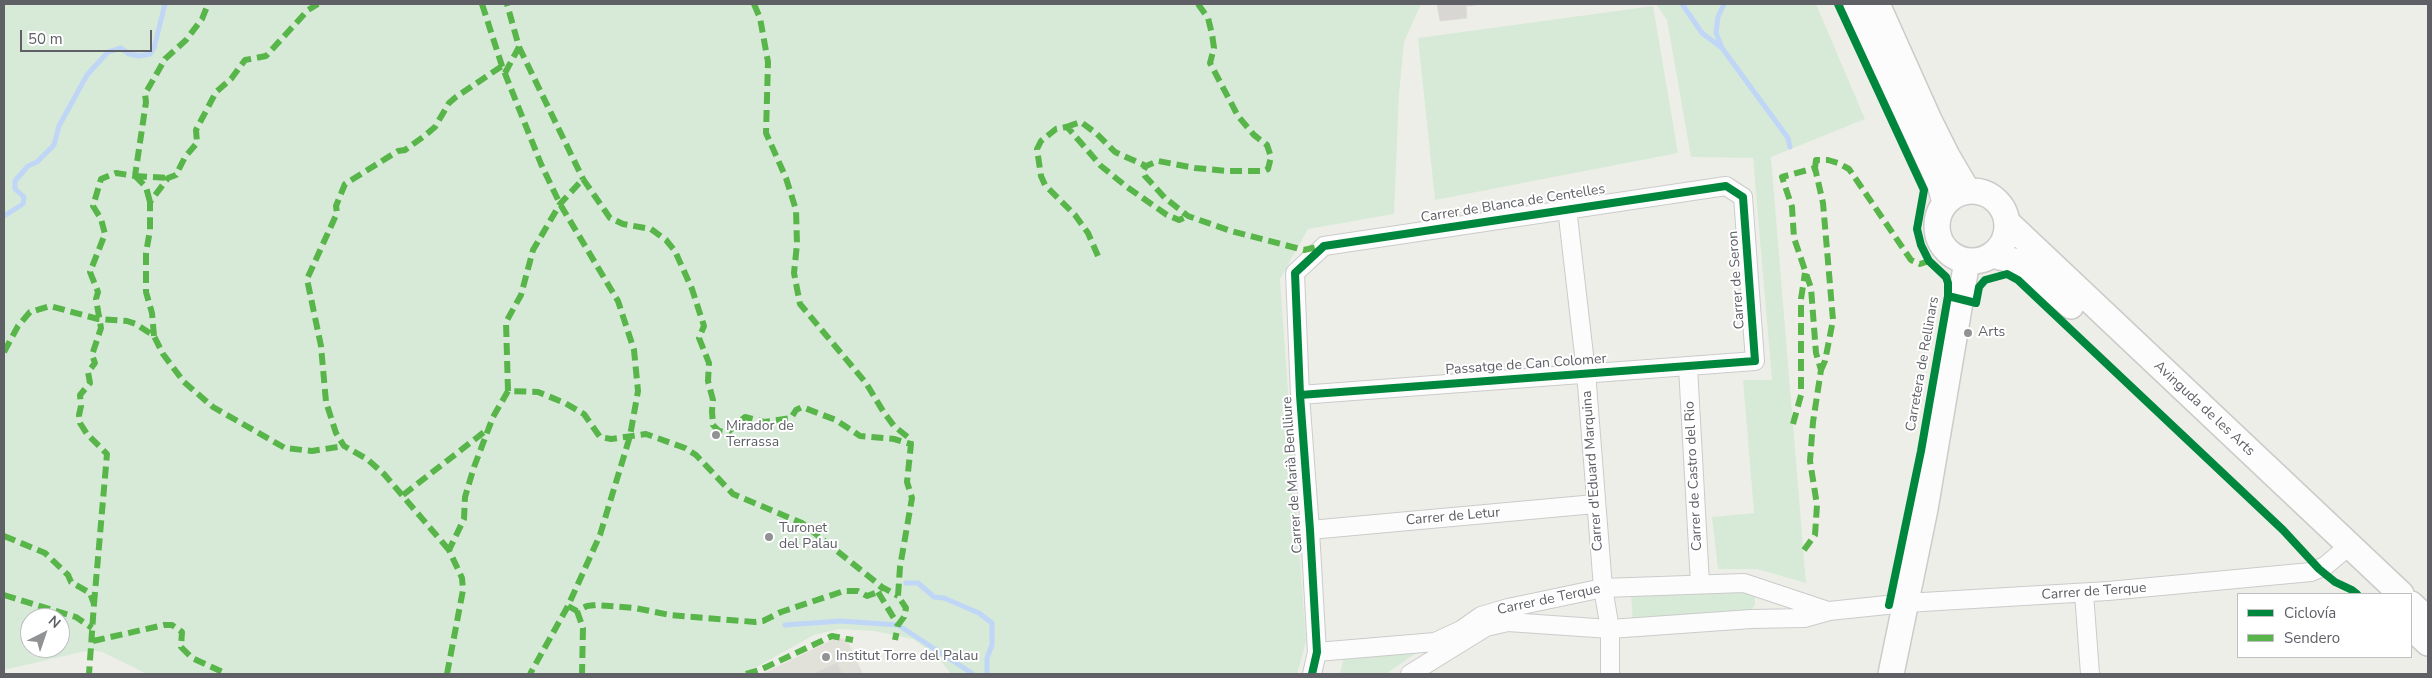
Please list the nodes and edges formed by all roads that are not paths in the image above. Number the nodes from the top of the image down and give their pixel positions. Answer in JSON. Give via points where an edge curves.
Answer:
{"nodes":[{"id":1,"x":1856,"y":4,"type":"edge"},
{"id":2,"x":1877,"y":4,"type":"edge"},
{"id":3,"x":1968,"y":190,"type":"junction"},
{"id":4,"x":1743,"y":197,"type":"joint"},
{"id":5,"x":1945,"y":203,"type":"junction"},
{"id":6,"x":1567,"y":208,"type":"junction"},
{"id":7,"x":2008,"y":223,"type":"junction"},
{"id":8,"x":1992,"y":255,"type":"junction"},
{"id":9,"x":1967,"y":261,"type":"junction"},
{"id":10,"x":1294,"y":273,"type":"joint"},
{"id":11,"x":1755,"y":361,"type":"joint"},
{"id":12,"x":1688,"y":367,"type":"junction"},
{"id":13,"x":1586,"y":372,"type":"junction"},
{"id":14,"x":1300,"y":396,"type":"junction"},
{"id":15,"x":1595,"y":504,"type":"junction"},
{"id":16,"x":1310,"y":530,"type":"junction"},
{"id":17,"x":2344,"y":552,"type":"junction"},
{"id":18,"x":1700,"y":584,"type":"junction"},
{"id":19,"x":1603,"y":588,"type":"junction"},
{"id":20,"x":1758,"y":588,"type":"junction"},
{"id":21,"x":2084,"y":593,"type":"junction"},
{"id":22,"x":2375,"y":593,"type":"edge"},
{"id":23,"x":2400,"y":593,"type":"edge"},
{"id":24,"x":1906,"y":603,"type":"junction"},
{"id":25,"x":2412,"y":605,"type":"edge"},
{"id":26,"x":1829,"y":611,"type":"junction"},
{"id":27,"x":1751,"y":619,"type":"junction"},
{"id":28,"x":2428,"y":620,"type":"edge"},
{"id":29,"x":2412,"y":627,"type":"edge"},
{"id":30,"x":1610,"y":628,"type":"junction"},
{"id":31,"x":2428,"y":643,"type":"edge"},
{"id":32,"x":1317,"y":652,"type":"junction"},
{"id":33,"x":1312,"y":674,"type":"edge"},
{"id":34,"x":1410,"y":674,"type":"edge"},
{"id":35,"x":1610,"y":674,"type":"edge"},
{"id":36,"x":1891,"y":674,"type":"edge"},
{"id":37,"x":2090,"y":674,"type":"edge"}],
"edges":[{"from":1,"to":5,"type":"main road","via":[[1940,184]]},
{"from":2,"to":3,"type":"main road","via":[[1933,127]]},
{"from":3,"to":5,"type":"main road"},
{"from":3,"to":7,"type":"main road","via":[[1994,198],[2001,205]]},
{"from":4,"to":6,"type":"street","name":"Carrer de Blanca de Centelles","via":[[1726,186]]},
{"from":4,"to":11,"type":"street","name":"Carrer de Seron"},
{"from":5,"to":9,"type":"main road","via":[[1938,218],[1938,234],[1951,254]]},
{"from":6,"to":10,"type":"street","name":"Carrer de Blanca de Centelles","via":[[1324,246]]},
{"from":6,"to":13,"type":"street","name":"Carrer d'Eduard Marquina"},
{"from":7,"to":8,"type":"main road","via":[[2004,242]]},
{"from":7,"to":17,"type":"main road","name":"Avinguda de les Arts"},
{"from":8,"to":9,"type":"main road"},
{"from":8,"to":17,"type":"main road","name":"Avinguda de les Arts","via":[[2011,260],[2058,295]]},
{"from":9,"to":24,"type":"main road","name":"Carretera de Rellinars"},
{"from":10,"to":14,"type":"street","name":"Carrer de Marià Benlliure"},
{"from":11,"to":12,"type":"street","name":"Passatge de Can Colomer"},
{"from":12,"to":13,"type":"street","name":"Passatge de Can Colomer"},
{"from":12,"to":18,"type":"street","name":"Carrer de Castro del Rio"},
{"from":13,"to":14,"type":"street","name":"Passatge de Can Colomer"},
{"from":13,"to":15,"type":"street","name":"Carrer d'Eduard Marquina"},
{"from":14,"to":16,"type":"street","name":"Carrer de Marià Benlliure"},
{"from":15,"to":16,"type":"street","name":"Carrer de Letur"},
{"from":15,"to":19,"type":"street","name":"Carrer d'Eduard Marquina"},
{"from":16,"to":32,"type":"street","name":"Carrer de Marià Benlliure"},
{"from":17,"to":21,"type":"street","name":"Carrer de Terque","via":[[2312,572]]},
{"from":17,"to":22,"type":"main road","name":"Avinguda de les Arts"},
{"from":17,"to":23,"type":"main road","name":"Avinguda de les Arts"},
{"from":18,"to":19,"type":"street","name":"Carrer de Terque"},
{"from":18,"to":20,"type":"street","name":"Carrer de Terque","via":[[1744,583]]},
{"from":19,"to":30,"type":"street","name":"Carrer d'Eduard Marquina"},
{"from":19,"to":32,"type":"street","name":"Carrer de Terque","via":[[1481,616],[1435,642]]},
{"from":20,"to":26,"type":"street","name":"Carrer de Terque"},
{"from":20,"to":27,"type":"street","via":[[1764,597],[1764,605]]},
{"from":21,"to":24,"type":"street","name":"Carrer de Terque"},
{"from":21,"to":37,"type":"street"},
{"from":24,"to":26,"type":"street","name":"Carrer de Terque"},
{"from":24,"to":36,"type":"main road","name":"Carretera de Rellinars"},
{"from":25,"to":28,"type":"main road"},
{"from":26,"to":27,"type":"street","name":"Carrer de Terque","via":[[1804,618]]},
{"from":27,"to":30,"type":"street","name":"Carrer de Terque"},
{"from":29,"to":31,"type":"main road"},
{"from":30,"to":34,"type":"street","name":"Carrer de Terque","via":[[1508,622],[1486,627]]},
{"from":30,"to":35,"type":"street","name":"Carrer d'Eduard Marquina"},
{"from":32,"to":33,"type":"street","name":"Carrer de Marià Benlliure"}]}
